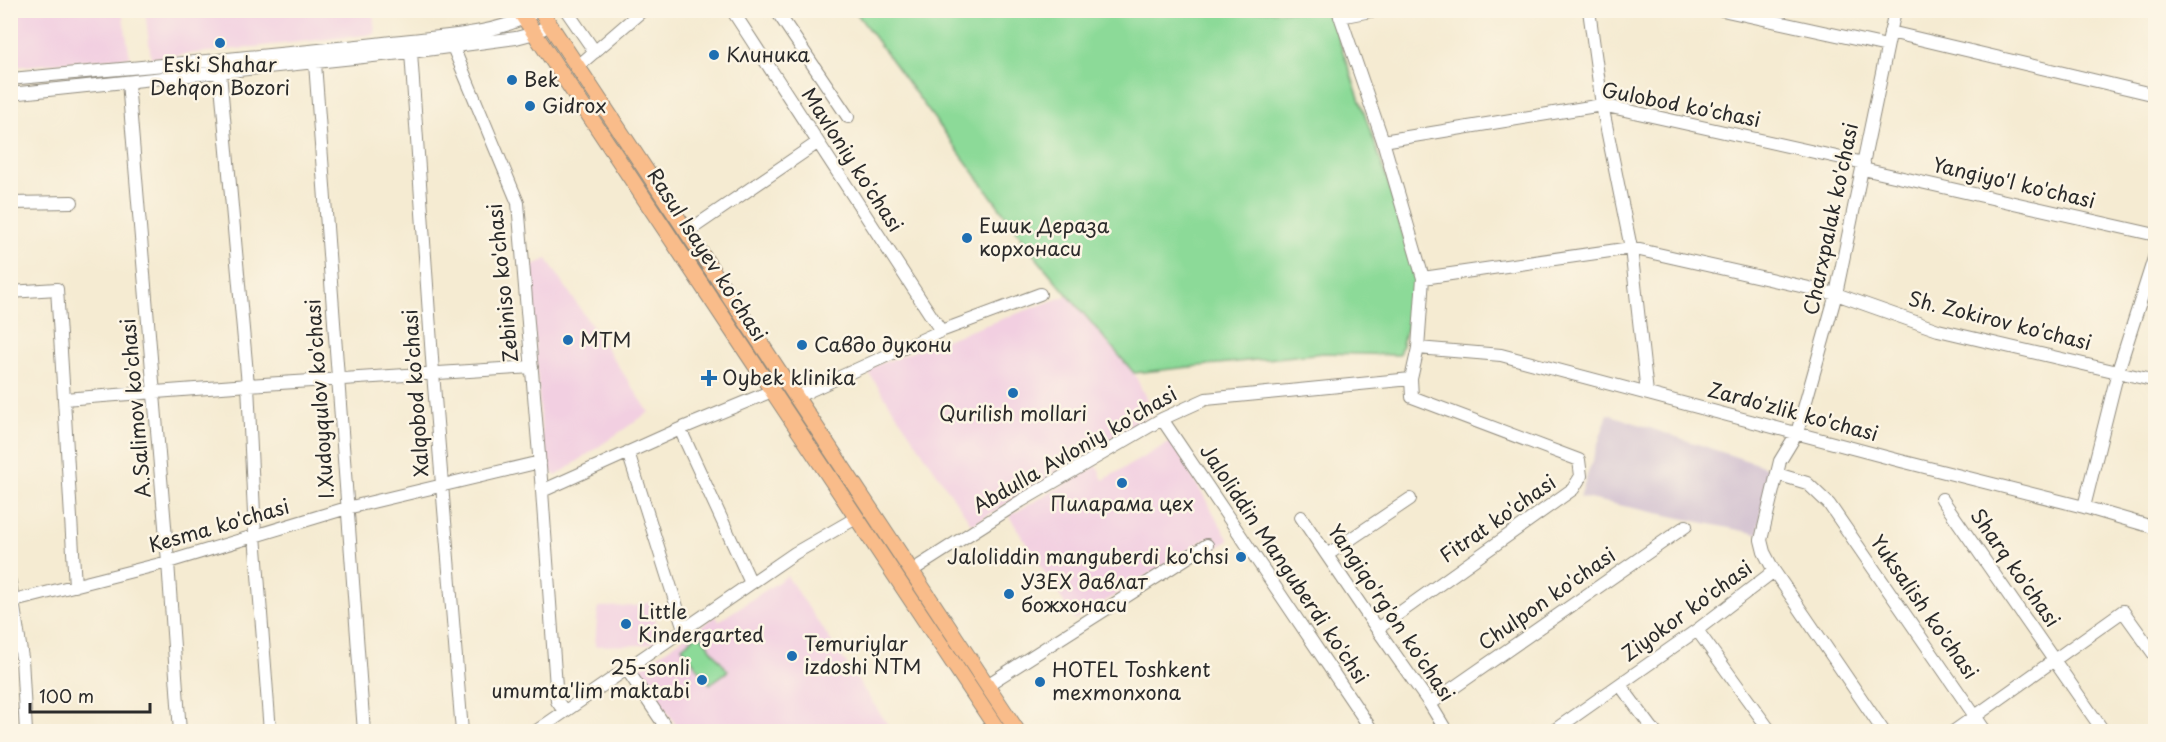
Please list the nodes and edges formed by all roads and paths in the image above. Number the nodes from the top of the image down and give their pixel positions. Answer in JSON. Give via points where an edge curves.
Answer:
{"nodes":[{"id":1,"x":566,"y":10,"type":"edge"},
{"id":2,"x":643,"y":10,"type":"edge"},
{"id":3,"x":732,"y":10,"type":"edge"},
{"id":4,"x":776,"y":10,"type":"edge"},
{"id":5,"x":1376,"y":10,"type":"edge"},
{"id":6,"x":1589,"y":10,"type":"edge"},
{"id":7,"x":1722,"y":10,"type":"edge"},
{"id":8,"x":1895,"y":10,"type":"edge"},
{"id":9,"x":531,"y":13,"type":"edge"},
{"id":10,"x":1339,"y":14,"type":"edge"},
{"id":11,"x":549,"y":25,"type":"junction"},
{"id":12,"x":1890,"y":32,"type":"junction"},
{"id":13,"x":535,"y":33,"type":"junction"},
{"id":14,"x":451,"y":43,"type":"junction"},
{"id":15,"x":1887,"y":46,"type":"junction"},
{"id":16,"x":411,"y":52,"type":"junction"},
{"id":17,"x":595,"y":52,"type":"junction"},
{"id":18,"x":315,"y":63,"type":"junction"},
{"id":19,"x":142,"y":66,"type":"junction"},
{"id":20,"x":577,"y":67,"type":"junction"},
{"id":21,"x":220,"y":73,"type":"junction"},
{"id":22,"x":10,"y":78,"type":"edge"},
{"id":23,"x":143,"y":80,"type":"junction"},
{"id":24,"x":128,"y":82,"type":"junction"},
{"id":25,"x":10,"y":94,"type":"edge"},
{"id":26,"x":2156,"y":95,"type":"edge"},
{"id":27,"x":1602,"y":105,"type":"junction"},
{"id":28,"x":848,"y":117,"type":"dead end"},
{"id":29,"x":1383,"y":141,"type":"junction"},
{"id":30,"x":817,"y":143,"type":"junction"},
{"id":31,"x":1864,"y":166,"type":"junction"},
{"id":32,"x":72,"y":202,"type":"dead end"},
{"id":33,"x":10,"y":203,"type":"edge"},
{"id":34,"x":687,"y":232,"type":"junction"},
{"id":35,"x":2156,"y":235,"type":"edge"},
{"id":36,"x":1631,"y":248,"type":"junction"},
{"id":37,"x":2156,"y":252,"type":"edge"},
{"id":38,"x":1423,"y":278,"type":"junction"},
{"id":39,"x":10,"y":292,"type":"edge"},
{"id":40,"x":1040,"y":294,"type":"dead end"},
{"id":41,"x":1836,"y":294,"type":"junction"},
{"id":42,"x":941,"y":331,"type":"junction"},
{"id":43,"x":1418,"y":348,"type":"junction"},
{"id":44,"x":532,"y":367,"type":"junction"},
{"id":45,"x":2118,"y":371,"type":"junction"},
{"id":46,"x":433,"y":373,"type":"junction"},
{"id":47,"x":1411,"y":379,"type":"junction"},
{"id":48,"x":338,"y":380,"type":"junction"},
{"id":49,"x":2156,"y":381,"type":"edge"},
{"id":50,"x":248,"y":385,"type":"junction"},
{"id":51,"x":772,"y":391,"type":"junction"},
{"id":52,"x":154,"y":392,"type":"junction"},
{"id":53,"x":1647,"y":393,"type":"junction"},
{"id":54,"x":796,"y":397,"type":"junction"},
{"id":55,"x":64,"y":399,"type":"junction"},
{"id":56,"x":1162,"y":419,"type":"junction"},
{"id":57,"x":680,"y":429,"type":"junction"},
{"id":58,"x":1797,"y":433,"type":"junction"},
{"id":59,"x":628,"y":452,"type":"junction"},
{"id":60,"x":540,"y":462,"type":"junction"},
{"id":61,"x":1777,"y":474,"type":"junction"},
{"id":62,"x":442,"y":484,"type":"junction"},
{"id":63,"x":542,"y":491,"type":"junction"},
{"id":64,"x":1410,"y":499,"type":"dead end"},
{"id":65,"x":1942,"y":499,"type":"dead end"},
{"id":66,"x":2084,"y":507,"type":"junction"},
{"id":67,"x":347,"y":508,"type":"junction"},
{"id":68,"x":1301,"y":517,"type":"dead end"},
{"id":69,"x":856,"y":518,"type":"junction"},
{"id":70,"x":1686,"y":526,"type":"dead end"},
{"id":71,"x":2156,"y":528,"type":"edge"},
{"id":72,"x":255,"y":535,"type":"junction"},
{"id":73,"x":1207,"y":545,"type":"dead end"},
{"id":74,"x":1327,"y":555,"type":"junction"},
{"id":75,"x":168,"y":562,"type":"junction"},
{"id":76,"x":913,"y":570,"type":"junction"},
{"id":77,"x":1774,"y":571,"type":"junction"},
{"id":78,"x":10,"y":582,"type":"edge"},
{"id":79,"x":751,"y":583,"type":"junction"},
{"id":80,"x":75,"y":586,"type":"junction"},
{"id":81,"x":14,"y":602,"type":"junction"},
{"id":82,"x":684,"y":629,"type":"junction"},
{"id":83,"x":1377,"y":629,"type":"junction"},
{"id":84,"x":1697,"y":630,"type":"junction"},
{"id":85,"x":2156,"y":657,"type":"edge"},
{"id":86,"x":2055,"y":660,"type":"junction"},
{"id":87,"x":626,"y":668,"type":"junction"},
{"id":88,"x":987,"y":685,"type":"junction"},
{"id":89,"x":1620,"y":685,"type":"junction"},
{"id":90,"x":972,"y":694,"type":"junction"},
{"id":91,"x":1430,"y":704,"type":"junction"},
{"id":92,"x":564,"y":711,"type":"junction"},
{"id":93,"x":1975,"y":716,"type":"junction"},
{"id":94,"x":553,"y":726,"type":"edge"},
{"id":95,"x":27,"y":732,"type":"edge"},
{"id":96,"x":180,"y":732,"type":"edge"},
{"id":97,"x":270,"y":732,"type":"edge"},
{"id":98,"x":364,"y":732,"type":"edge"},
{"id":99,"x":462,"y":732,"type":"edge"},
{"id":100,"x":535,"y":732,"type":"edge"},
{"id":101,"x":669,"y":732,"type":"edge"},
{"id":102,"x":999,"y":732,"type":"edge"},
{"id":103,"x":1018,"y":732,"type":"edge"},
{"id":104,"x":1373,"y":732,"type":"edge"},
{"id":105,"x":1447,"y":732,"type":"edge"},
{"id":106,"x":1552,"y":732,"type":"edge"},
{"id":107,"x":1655,"y":732,"type":"edge"},
{"id":108,"x":1771,"y":732,"type":"edge"},
{"id":109,"x":1884,"y":732,"type":"edge"},
{"id":110,"x":1953,"y":732,"type":"edge"},
{"id":111,"x":1986,"y":732,"type":"edge"},
{"id":112,"x":2104,"y":732,"type":"edge"}],
"edges":[{"from":1,"to":17,"type":"street"},
{"from":2,"to":17,"type":"street"},
{"from":3,"to":30,"type":"street","name":"Mavloniy ko'chasi"},
{"from":4,"to":28,"type":"street"},
{"from":5,"to":10,"type":"street"},
{"from":6,"to":27,"type":"street"},
{"from":7,"to":15,"type":"street"},
{"from":8,"to":12,"type":"street","name":"Charxpalak ko'chasi"},
{"from":9,"to":11,"type":"main road","name":"Rasul Isayev ko'chasi"},
{"from":9,"to":13,"type":"main road","name":"Rasul Isayev ko'chasi"},
{"from":9,"to":14,"type":"street","via":[[514,23]]},
{"from":10,"to":29,"type":"street"},
{"from":11,"to":13,"type":"street"},
{"from":11,"to":20,"type":"main road","name":"Rasul Isayev ko'chasi"},
{"from":12,"to":15,"type":"street","name":"Charxpalak ko'chasi"},
{"from":12,"to":26,"type":"street"},
{"from":13,"to":14,"type":"street"},
{"from":13,"to":51,"type":"main road","name":"Rasul Isayev ko'chasi"},
{"from":14,"to":16,"type":"street"},
{"from":14,"to":19,"type":"street"},
{"from":14,"to":44,"type":"street","name":"Zebiniso ko'chasi","via":[[518,203]]},
{"from":15,"to":31,"type":"street","name":"Charxpalak ko'chasi"},
{"from":16,"to":18,"type":"street"},
{"from":16,"to":46,"type":"street","name":"Xalqobod ko'chasi"},
{"from":17,"to":20,"type":"street"},
{"from":18,"to":21,"type":"street"},
{"from":18,"to":48,"type":"street","name":"I.Xudoyqulov ko'chasi"},
{"from":19,"to":22,"type":"street"},
{"from":19,"to":23,"type":"street"},
{"from":20,"to":34,"type":"main road","name":"Rasul Isayev ko'chasi"},
{"from":21,"to":23,"type":"street"},
{"from":21,"to":50,"type":"street"},
{"from":23,"to":24,"type":"street"},
{"from":24,"to":25,"type":"street"},
{"from":24,"to":52,"type":"street","name":"A.Salimov ko'chasi"},
{"from":27,"to":29,"type":"street","name":"Gulobod ko'chasi"},
{"from":27,"to":31,"type":"street","name":"Gulobod ko'chasi"},
{"from":27,"to":36,"type":"street"},
{"from":29,"to":38,"type":"street"},
{"from":30,"to":34,"type":"street"},
{"from":30,"to":42,"type":"street","name":"Mavloniy ko'chasi"},
{"from":31,"to":35,"type":"street","name":"Yangiyo'l ko'chasi"},
{"from":31,"to":41,"type":"street","name":"Charxpalak ko'chasi"},
{"from":32,"to":33,"type":"street"},
{"from":34,"to":54,"type":"main road","name":"Rasul Isayev ko'chasi"},
{"from":36,"to":38,"type":"street"},
{"from":36,"to":41,"type":"street","name":"Sh. Zokirov ko'chasi"},
{"from":36,"to":53,"type":"street"},
{"from":37,"to":45,"type":"street"},
{"from":38,"to":43,"type":"street"},
{"from":39,"to":55,"type":"street","via":[[57,289]]},
{"from":40,"to":42,"type":"street"},
{"from":41,"to":45,"type":"street","name":"Sh. Zokirov ko'chasi","via":[[1938,330]]},
{"from":41,"to":58,"type":"street","name":"Charxpalak ko'chasi"},
{"from":42,"to":54,"type":"street"},
{"from":43,"to":47,"type":"street"},
{"from":43,"to":53,"type":"street","name":"Zardo'zlik ko'chasi","via":[[1501,355]]},
{"from":44,"to":46,"type":"street"},
{"from":44,"to":60,"type":"street","name":"Zebiniso ko'chasi"},
{"from":45,"to":49,"type":"street","name":"Sh. Zokirov ko'chasi"},
{"from":45,"to":66,"type":"street"},
{"from":46,"to":48,"type":"street"},
{"from":46,"to":62,"type":"street","name":"Xalqobod ko'chasi"},
{"from":47,"to":56,"type":"street","name":"Abdulla Avloniy ko'chasi","via":[[1206,399]]},
{"from":47,"to":83,"type":"street","name":"Fitrat ko'chasi","via":[[1412,397],[1579,460],[1581,476],[1573,489]]},
{"from":48,"to":50,"type":"street"},
{"from":48,"to":67,"type":"street","name":"I.Xudoyqulov ko'chasi"},
{"from":50,"to":52,"type":"street"},
{"from":50,"to":72,"type":"street"},
{"from":51,"to":57,"type":"street"},
{"from":51,"to":69,"type":"main road","name":"Rasul Isayev ko'chasi"},
{"from":52,"to":55,"type":"street"},
{"from":52,"to":75,"type":"street","name":"A.Salimov ko'chasi"},
{"from":53,"to":58,"type":"street","name":"Zardo'zlik ko'chasi"},
{"from":54,"to":76,"type":"main road","name":"Rasul Isayev ko'chasi"},
{"from":55,"to":80,"type":"street"},
{"from":56,"to":76,"type":"street","name":"Abdulla Avloniy ko'chasi"},
{"from":56,"to":104,"type":"street","name":"Jaloliddin Manguberdi ko'chsi"},
{"from":57,"to":59,"type":"street"},
{"from":57,"to":79,"type":"street"},
{"from":58,"to":61,"type":"street","name":"Charxpalak ko'chasi","via":[[1779,461]]},
{"from":58,"to":66,"type":"street","name":"Zardo'zlik ko'chasi"},
{"from":59,"to":63,"type":"street"},
{"from":59,"to":82,"type":"street"},
{"from":60,"to":62,"type":"street","name":"Kesma ko'chasi"},
{"from":60,"to":63,"type":"street","name":"Zebiniso ko'chasi"},
{"from":61,"to":77,"type":"street","name":"Charxpalak ko'chasi","via":[[1761,540]]},
{"from":61,"to":93,"type":"street","name":"Yuksalish ko'chasi","via":[[1807,483],[1829,504]]},
{"from":62,"to":67,"type":"street","name":"Kesma ko'chasi"},
{"from":62,"to":99,"type":"street","name":"Xalqobod ko'chasi"},
{"from":63,"to":92,"type":"street","name":"Zebiniso ko'chasi","via":[[556,701]]},
{"from":64,"to":74,"type":"street"},
{"from":65,"to":86,"type":"street","name":"Sharq ko'chasi"},
{"from":66,"to":71,"type":"street","name":"Zardo'zlik ko'chasi"},
{"from":67,"to":72,"type":"street","name":"Kesma ko'chasi"},
{"from":67,"to":98,"type":"street","name":"I.Xudoyqulov ko'chasi"},
{"from":68,"to":74,"type":"street","name":"Yangiqo'rg'on ko'chasi"},
{"from":69,"to":79,"type":"street"},
{"from":69,"to":90,"type":"main road","name":"Rasul Isayev ko'chasi"},
{"from":70,"to":91,"type":"street","name":"Chulpon ko'chasi"},
{"from":72,"to":75,"type":"street","name":"Kesma ko'chasi"},
{"from":72,"to":97,"type":"street"},
{"from":73,"to":88,"type":"street"},
{"from":74,"to":83,"type":"street","name":"Yangiqo'rg'on ko'chasi"},
{"from":75,"to":80,"type":"street","name":"Kesma ko'chasi"},
{"from":75,"to":96,"type":"street","name":"A.Salimov ko'chasi"},
{"from":76,"to":88,"type":"main road","name":"Rasul Isayev ko'chasi"},
{"from":77,"to":84,"type":"street","name":"Ziyokor ko'chasi"},
{"from":77,"to":109,"type":"street","name":"Ziyokor ko'chasi"},
{"from":78,"to":81,"type":"street"},
{"from":79,"to":82,"type":"street"},
{"from":80,"to":81,"type":"street","name":"Kesma ko'chasi"},
{"from":81,"to":95,"type":"street"},
{"from":82,"to":87,"type":"street"},
{"from":83,"to":91,"type":"street","name":"Yangiqo'rg'on ko'chasi"},
{"from":84,"to":89,"type":"street","name":"Ziyokor ko'chasi"},
{"from":84,"to":108,"type":"street"},
{"from":85,"to":86,"type":"street","name":"Sharq ko'chasi","via":[[2123,611]]},
{"from":86,"to":93,"type":"street","name":"Sharq ko'chasi"},
{"from":86,"to":112,"type":"street","name":"Sharq ko'chasi"},
{"from":87,"to":92,"type":"street"},
{"from":87,"to":101,"type":"street"},
{"from":88,"to":90,"type":"main road"},
{"from":88,"to":103,"type":"main road","name":"Rasul Isayev ko'chasi"},
{"from":89,"to":106,"type":"street","name":"Ziyokor ko'chasi"},
{"from":89,"to":107,"type":"street"},
{"from":90,"to":102,"type":"main road","name":"Rasul Isayev ko'chasi"},
{"from":91,"to":105,"type":"street","name":"Yangiqo'rg'on ko'chasi"},
{"from":92,"to":94,"type":"street"},
{"from":93,"to":110,"type":"street","name":"Sharq ko'chasi"},
{"from":93,"to":111,"type":"street","name":"Yuksalish ko'chasi"},
{"from":94,"to":100,"type":"street"}]}
